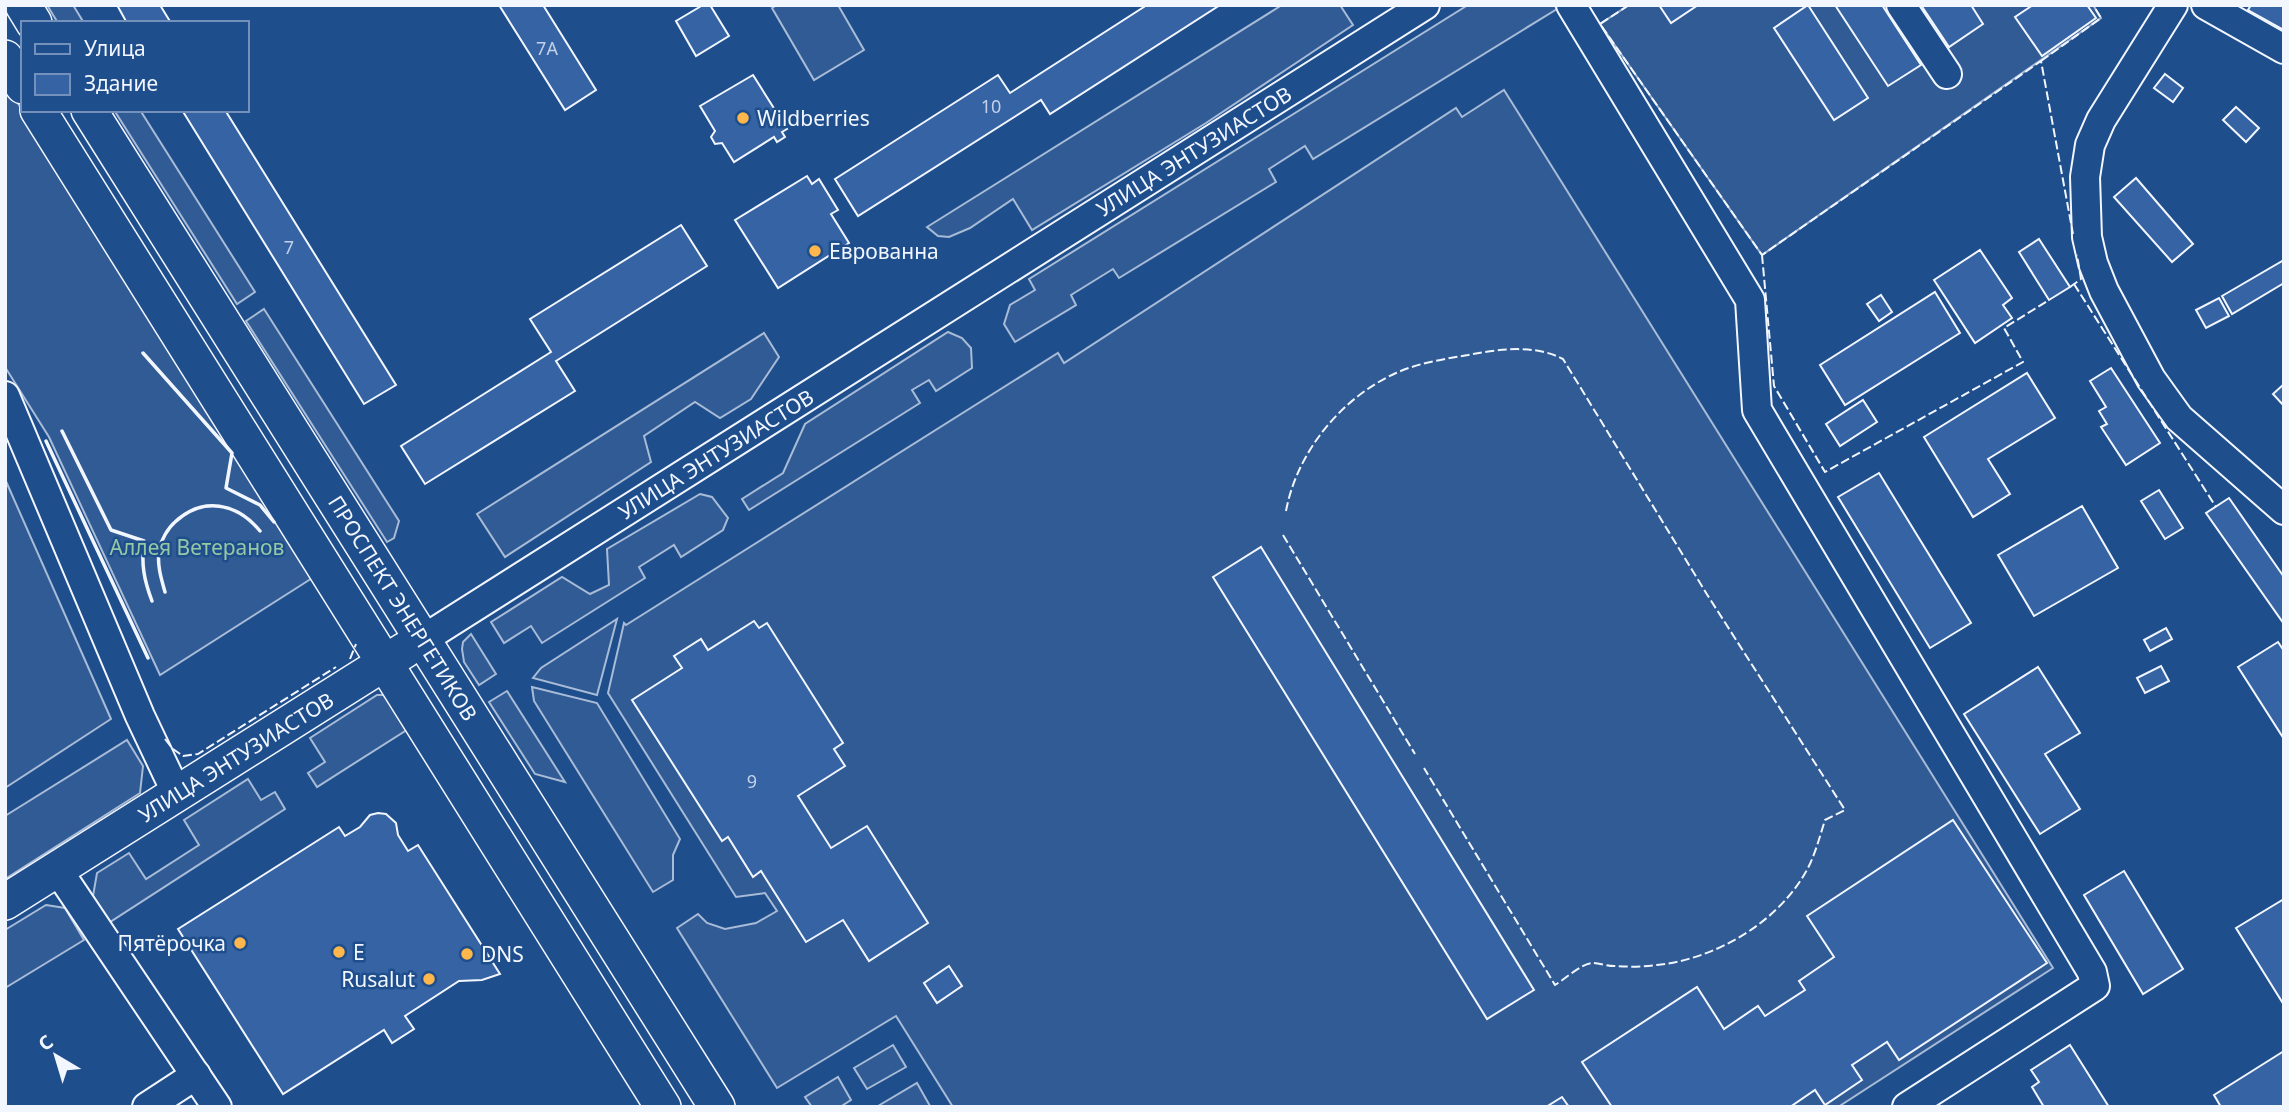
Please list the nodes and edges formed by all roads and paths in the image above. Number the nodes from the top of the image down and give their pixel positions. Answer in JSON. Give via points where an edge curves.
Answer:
{"nodes":[{"id":1,"x":23,"y":5,"type":"edge"},
{"id":2,"x":1425,"y":5,"type":"edge"},
{"id":3,"x":1571,"y":5,"type":"edge"},
{"id":4,"x":1901,"y":5,"type":"edge"},
{"id":5,"x":2173,"y":5,"type":"edge"},
{"id":6,"x":2206,"y":5,"type":"edge"},
{"id":7,"x":33,"y":21,"type":"edge"},
{"id":8,"x":2284,"y":49,"type":"edge"},
{"id":9,"x":5,"y":58,"type":"edge"},
{"id":10,"x":1947,"y":74,"type":"dead end"},
{"id":11,"x":21,"y":83,"type":"edge"},
{"id":12,"x":39,"y":112,"type":"edge"},
{"id":13,"x":90,"y":112,"type":"edge"},
{"id":14,"x":5,"y":396,"type":"edge"},
{"id":15,"x":2284,"y":510,"type":"edge"},
{"id":16,"x":422,"y":640,"type":"junction"},
{"id":17,"x":385,"y":663,"type":"junction"},
{"id":18,"x":177,"y":794,"type":"junction"},
{"id":19,"x":57,"y":869,"type":"junction"},
{"id":20,"x":5,"y":902,"type":"edge"},
{"id":21,"x":196,"y":1075,"type":"junction"},
{"id":22,"x":147,"y":1107,"type":"edge"},
{"id":23,"x":217,"y":1107,"type":"edge"},
{"id":24,"x":663,"y":1107,"type":"edge"},
{"id":25,"x":717,"y":1107,"type":"edge"},
{"id":26,"x":1907,"y":1107,"type":"edge"}],
"edges":[{"from":1,"to":7,"type":"main road"},
{"from":2,"to":16,"type":"street","name":"УЛИЦА ЭНТУЗИАСТОВ"},
{"from":3,"to":26,"type":"street","via":[[1750,300],[1757,410],[2092,972],[2095,986]]},
{"from":4,"to":10,"type":"street"},
{"from":5,"to":15,"type":"street","via":[[2090,145],[2085,177],[2087,237],[2104,290],[2151,379],[2179,418]]},
{"from":6,"to":8,"type":"street"},
{"from":9,"to":11,"type":"main road"},
{"from":12,"to":17,"type":"main road"},
{"from":13,"to":16,"type":"main road","name":"ПРОСПЕКТ ЭНЕРГЕТИКОВ"},
{"from":14,"to":18,"type":"street"},
{"from":16,"to":17,"type":"main road","name":"УЛИЦА ЭНТУЗИАСТОВ"},
{"from":16,"to":25,"type":"main road","name":"ПРОСПЕКТ ЭНЕРГЕТИКОВ"},
{"from":17,"to":18,"type":"main road","name":"УЛИЦА ЭНТУЗИАСТОВ"},
{"from":17,"to":24,"type":"main road"},
{"from":18,"to":19,"type":"main road","name":"УЛИЦА ЭНТУЗИАСТОВ"},
{"from":19,"to":20,"type":"main road","name":"УЛИЦА ЭНТУЗИАСТОВ"},
{"from":19,"to":21,"type":"street"},
{"from":21,"to":22,"type":"street"},
{"from":21,"to":23,"type":"street"}]}
